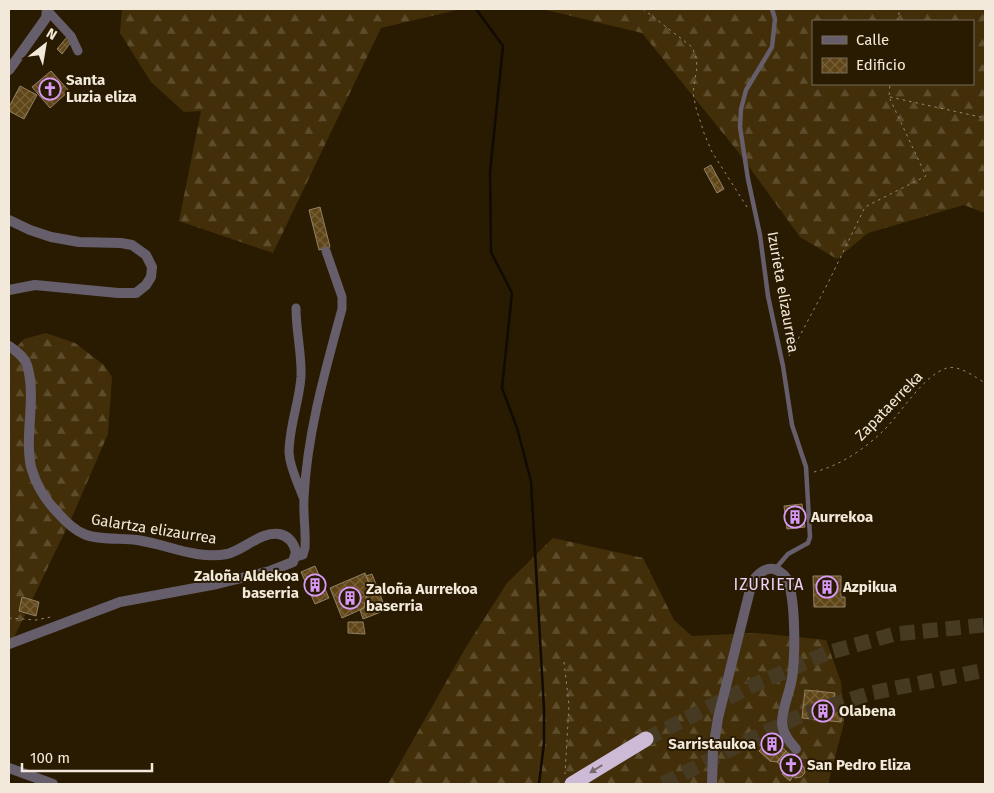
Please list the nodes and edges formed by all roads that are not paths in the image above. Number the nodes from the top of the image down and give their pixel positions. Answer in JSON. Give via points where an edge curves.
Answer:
{"nodes":[{"id":1,"x":772,"y":9,"type":"edge"},
{"id":2,"x":48,"y":10,"type":"edge"},
{"id":3,"x":78,"y":51,"type":"dead end"},
{"id":4,"x":9,"y":70,"type":"edge"},
{"id":5,"x":9,"y":220,"type":"edge"},
{"id":6,"x":326,"y":251,"type":"dead end"},
{"id":7,"x":9,"y":290,"type":"edge"},
{"id":8,"x":296,"y":308,"type":"dead end"},
{"id":9,"x":9,"y":346,"type":"edge"},
{"id":10,"x":304,"y":500,"type":"junction"},
{"id":11,"x":296,"y":558,"type":"junction"},
{"id":12,"x":775,"y":569,"type":"junction"},
{"id":13,"x":9,"y":644,"type":"edge"},
{"id":14,"x":646,"y":739,"type":"tunnel mouth"},
{"id":15,"x":796,"y":749,"type":"dead end"},
{"id":16,"x":9,"y":768,"type":"edge"},
{"id":17,"x":568,"y":781,"type":"edge"},
{"id":18,"x":53,"y":784,"type":"edge"},
{"id":19,"x":712,"y":784,"type":"edge"}],
"edges":[{"from":1,"to":12,"type":"lane","name":"Izurieta elizaurrea","via":[[775,26],[772,46],[743,99],[740,127],[792,425],[807,474],[810,540],[783,558]]},
{"from":2,"to":3,"type":"street","via":[[71,36]]},
{"from":2,"to":4,"type":"street","via":[[46,18]]},
{"from":5,"to":7,"type":"street","via":[[51,237],[132,245],[146,255],[152,266],[146,284],[136,293],[35,285]]},
{"from":6,"to":10,"type":"street","via":[[342,297],[342,310],[312,431]]},
{"from":8,"to":10,"type":"street","via":[[301,379],[289,454]]},
{"from":9,"to":11,"type":"street","name":"Galartza elizaurrea","via":[[27,363],[31,415],[29,446],[36,482],[49,504],[75,528],[96,538],[138,540],[211,555],[228,554],[267,535],[280,534],[291,541]]},
{"from":10,"to":11,"type":"street","via":[[305,548],[303,555]]},
{"from":11,"to":13,"type":"street","via":[[290,564],[270,571],[120,602]]},
{"from":12,"to":15,"type":"street","via":[[784,575],[788,583],[793,610],[794,664],[782,721],[788,740]]},
{"from":12,"to":19,"type":"street","via":[[763,571],[752,582],[718,718]]},
{"from":14,"to":17,"type":"highway","one_way":true},
{"from":16,"to":18,"type":"street"}]}
